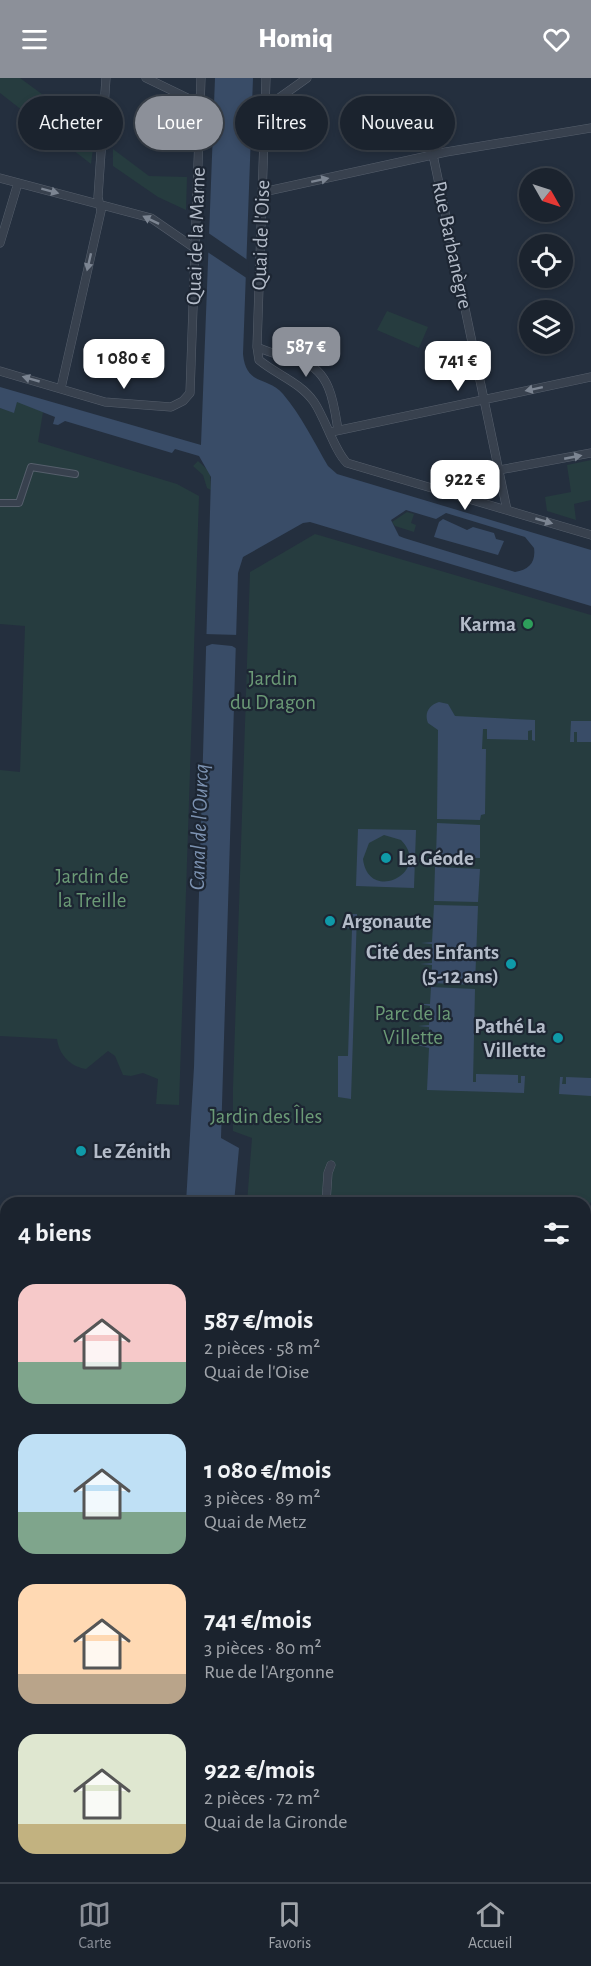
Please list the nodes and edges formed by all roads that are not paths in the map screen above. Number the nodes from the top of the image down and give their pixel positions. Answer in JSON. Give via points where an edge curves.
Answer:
{"nodes":[{"id":1,"x":106,"y":78,"type":"edge"},
{"id":2,"x":146,"y":78,"type":"edge"},
{"id":3,"x":201,"y":78,"type":"edge"},
{"id":4,"x":266,"y":78,"type":"edge"},
{"id":5,"x":307,"y":78,"type":"edge"},
{"id":6,"x":183,"y":96,"type":"edge"},
{"id":7,"x":200,"y":96,"type":"edge"},
{"id":8,"x":265,"y":96,"type":"edge"},
{"id":9,"x":282,"y":96,"type":"edge"},
{"id":10,"x":591,"y":128,"type":"edge"},
{"id":11,"x":199,"y":150,"type":"edge"},
{"id":12,"x":264,"y":150,"type":"edge"},
{"id":13,"x":433,"y":155,"type":"junction"},
{"id":14,"x":0,"y":178,"type":"edge"},
{"id":15,"x":18,"y":183,"type":"junction"},
{"id":16,"x":263,"y":192,"type":"junction"},
{"id":17,"x":100,"y":205,"type":"junction"},
{"id":18,"x":0,"y":243,"type":"edge"},
{"id":19,"x":196,"y":249,"type":"junction"},
{"id":20,"x":257,"y":347,"type":"junction"},
{"id":21,"x":0,"y":371,"type":"edge"},
{"id":22,"x":591,"y":377,"type":"edge"},
{"id":23,"x":61,"y":388,"type":"junction"},
{"id":24,"x":484,"y":400,"type":"junction"},
{"id":25,"x":335,"y":431,"type":"junction"},
{"id":26,"x":591,"y":453,"type":"edge"},
{"id":27,"x":499,"y":471,"type":"junction"},
{"id":28,"x":75,"y":474,"type":"dead end"},
{"id":29,"x":435,"y":488,"type":"junction"},
{"id":30,"x":0,"y":503,"type":"edge"},
{"id":31,"x":507,"y":510,"type":"junction"},
{"id":32,"x":591,"y":535,"type":"edge"},
{"id":33,"x":331,"y":1165,"type":"dead end"},
{"id":34,"x":326,"y":1197,"type":"edge"}],
"edges":[{"from":1,"to":17,"type":"street"},
{"from":2,"to":6,"type":"street"},
{"from":3,"to":7,"type":"street","name":"Quai de la Marne"},
{"from":4,"to":8,"type":"street","name":"Quai de l'Oise"},
{"from":5,"to":9,"type":"street"},
{"from":10,"to":13,"type":"street"},
{"from":11,"to":19,"type":"street","name":"Quai de la Marne"},
{"from":12,"to":16,"type":"street","name":"Quai de l'Oise"},
{"from":16,"to":13,"type":"street","one_way":true},
{"from":13,"to":24,"type":"street","name":"Rue Barbanègre"},
{"from":14,"to":15,"type":"street"},
{"from":15,"to":17,"type":"street","one_way":true},
{"from":15,"to":18,"type":"street"},
{"from":16,"to":20,"type":"street","name":"Quai de l'Oise"},
{"from":19,"to":17,"type":"street","one_way":true,"via":[[151,218]]},
{"from":17,"to":23,"type":"street","one_way":true},
{"from":19,"to":23,"type":"street","name":"Quai de la Marne","via":[[190,393],[183,401],[171,406],[105,402]]},
{"from":20,"to":25,"type":"street","via":[[259,360],[296,384]]},
{"from":20,"to":25,"type":"street","via":[[305,362],[318,372],[331,395]]},
{"from":23,"to":21,"type":"street","one_way":true},
{"from":22,"to":24,"type":"street","one_way":true},
{"from":24,"to":25,"type":"street"},
{"from":24,"to":27,"type":"street","name":"Rue Barbanègre"},
{"from":25,"to":29,"type":"street","via":[[341,456],[347,463]]},
{"from":27,"to":26,"type":"street","one_way":true},
{"from":27,"to":29,"type":"street","via":[[445,480]]},
{"from":27,"to":31,"type":"street","name":"Rue Barbanègre"},
{"from":28,"to":30,"type":"street","via":[[31,467],[19,502]]},
{"from":29,"to":31,"type":"street"},
{"from":31,"to":32,"type":"street","one_way":true},
{"from":33,"to":34,"type":"street"}]}
